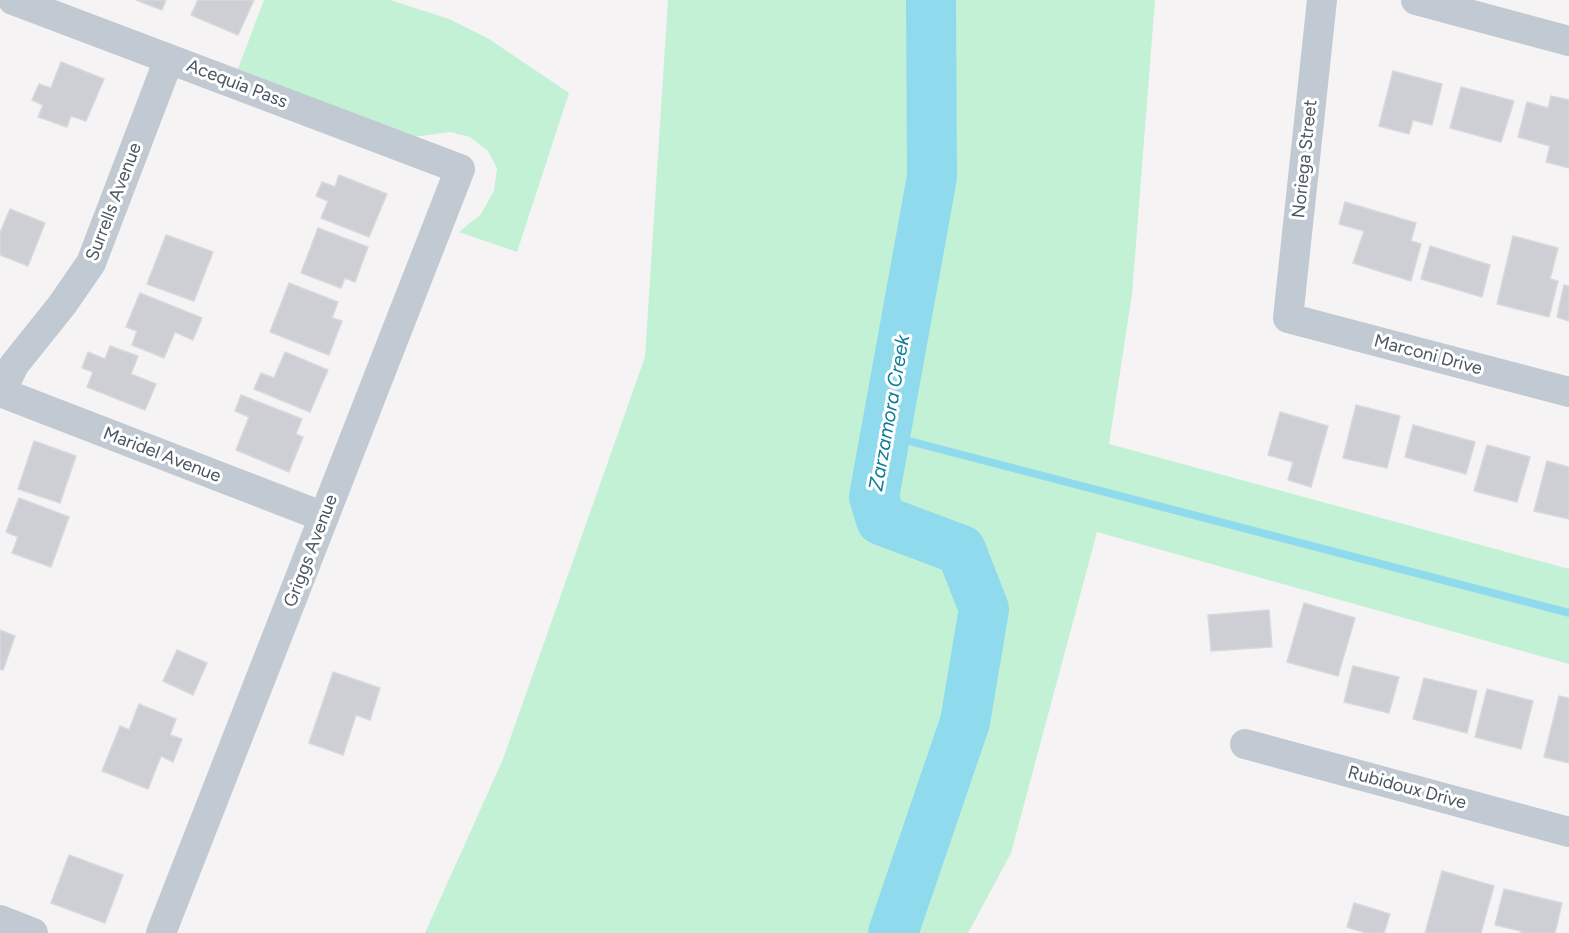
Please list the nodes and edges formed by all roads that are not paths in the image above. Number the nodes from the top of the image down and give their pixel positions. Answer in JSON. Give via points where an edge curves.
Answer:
{"nodes":[{"id":1,"x":13,"y":0,"type":"edge"},
{"id":2,"x":1322,"y":0,"type":"edge"},
{"id":3,"x":1416,"y":0,"type":"edge"},
{"id":4,"x":1569,"y":41,"type":"edge"},
{"id":5,"x":169,"y":59,"type":"junction"},
{"id":6,"x":460,"y":169,"type":"joint"},
{"id":7,"x":1288,"y":318,"type":"joint"},
{"id":8,"x":1569,"y":392,"type":"edge"},
{"id":9,"x":0,"y":393,"type":"edge"},
{"id":10,"x":324,"y":517,"type":"junction"},
{"id":11,"x":1245,"y":744,"type":"dead end"},
{"id":12,"x":1569,"y":832,"type":"edge"},
{"id":13,"x":0,"y":920,"type":"edge"},
{"id":14,"x":33,"y":933,"type":"edge"},
{"id":15,"x":161,"y":933,"type":"edge"}],
"edges":[{"from":1,"to":5,"type":"street","name":"Acequia Pass"},
{"from":2,"to":7,"type":"street","name":"Noriega Street"},
{"from":3,"to":4,"type":"street"},
{"from":5,"to":6,"type":"street","name":"Acequia Pass"},
{"from":5,"to":9,"type":"street","name":"Surrells Avenue","via":[[91,263],[14,365]]},
{"from":6,"to":10,"type":"street","name":"Griggs Avenue"},
{"from":7,"to":8,"type":"street","name":"Marconi Drive"},
{"from":9,"to":10,"type":"street","name":"Maridel Avenue"},
{"from":10,"to":15,"type":"street","name":"Griggs Avenue"},
{"from":11,"to":12,"type":"street","name":"Rubidoux Drive"},
{"from":13,"to":14,"type":"street"}]}
